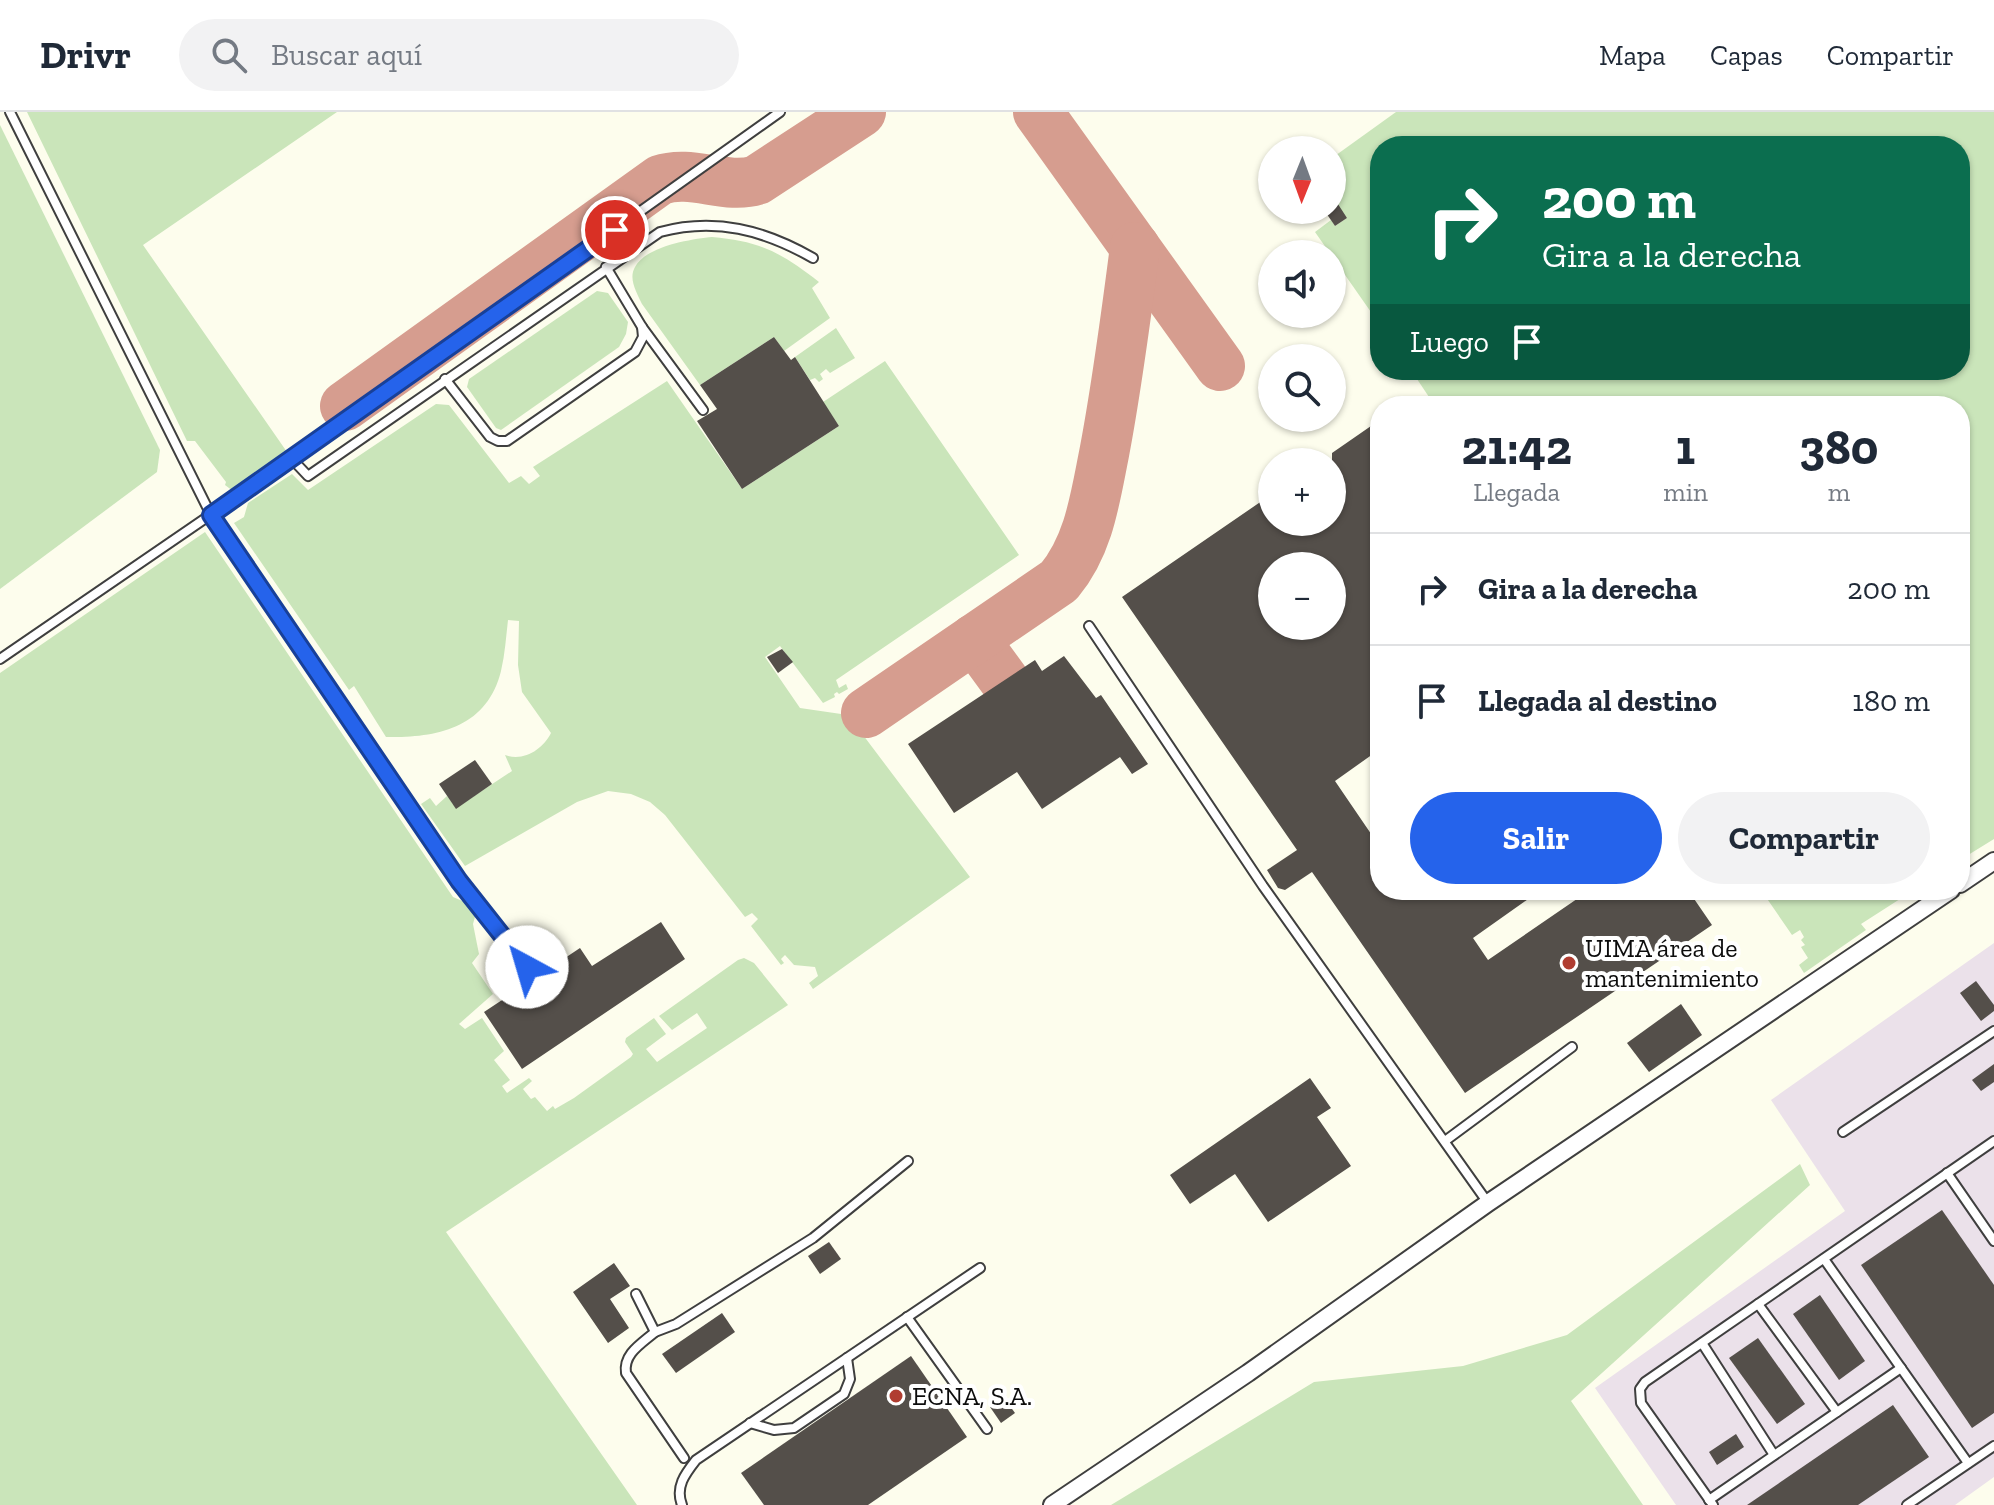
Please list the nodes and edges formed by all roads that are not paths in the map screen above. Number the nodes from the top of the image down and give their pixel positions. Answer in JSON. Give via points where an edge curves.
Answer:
{"nodes":[{"id":1,"x":10,"y":112,"type":"edge"},
{"id":2,"x":780,"y":112,"type":"edge"},
{"id":3,"x":813,"y":258,"type":"dead end"},
{"id":4,"x":606,"y":267,"type":"junction"},
{"id":5,"x":642,"y":327,"type":"junction"},
{"id":6,"x":660,"y":353,"type":"junction"},
{"id":7,"x":629,"y":356,"type":"junction"},
{"id":8,"x":445,"y":379,"type":"junction"},
{"id":9,"x":703,"y":410,"type":"dead end"},
{"id":10,"x":292,"y":459,"type":"junction"},
{"id":11,"x":211,"y":515,"type":"junction"},
{"id":12,"x":1089,"y":626,"type":"dead end"},
{"id":13,"x":0,"y":659,"type":"edge"},
{"id":14,"x":1994,"y":861,"type":"edge"},
{"id":15,"x":1970,"y":877,"type":"edge"},
{"id":16,"x":1936,"y":900,"type":"edge"},
{"id":17,"x":527,"y":967,"type":"dead end"},
{"id":18,"x":1994,"y":1031,"type":"edge"},
{"id":19,"x":1572,"y":1047,"type":"dead end"},
{"id":20,"x":1843,"y":1132,"type":"dead end"},
{"id":21,"x":1445,"y":1141,"type":"junction"},
{"id":22,"x":1994,"y":1141,"type":"edge"},
{"id":23,"x":908,"y":1161,"type":"dead end"},
{"id":24,"x":1947,"y":1173,"type":"junction"},
{"id":25,"x":1488,"y":1203,"type":"junction"},
{"id":26,"x":1994,"y":1241,"type":"edge"},
{"id":27,"x":1824,"y":1259,"type":"junction"},
{"id":28,"x":980,"y":1268,"type":"dead end"},
{"id":29,"x":636,"y":1294,"type":"dead end"},
{"id":30,"x":1758,"y":1304,"type":"junction"},
{"id":31,"x":907,"y":1317,"type":"junction"},
{"id":32,"x":655,"y":1332,"type":"junction"},
{"id":33,"x":1702,"y":1343,"type":"junction"},
{"id":34,"x":847,"y":1358,"type":"junction"},
{"id":35,"x":1901,"y":1368,"type":"junction"},
{"id":36,"x":1837,"y":1412,"type":"junction"},
{"id":37,"x":750,"y":1423,"type":"junction"},
{"id":38,"x":987,"y":1429,"type":"dead end"},
{"id":39,"x":1994,"y":1446,"type":"edge"},
{"id":40,"x":1774,"y":1455,"type":"junction"},
{"id":41,"x":684,"y":1458,"type":"junction"},
{"id":42,"x":696,"y":1460,"type":"junction"},
{"id":43,"x":1968,"y":1463,"type":"junction"},
{"id":44,"x":683,"y":1476,"type":"junction"},
{"id":45,"x":1711,"y":1502,"type":"edge"},
{"id":46,"x":682,"y":1505,"type":"edge"},
{"id":47,"x":1052,"y":1505,"type":"edge"},
{"id":48,"x":1907,"y":1505,"type":"edge"}],
"edges":[{"from":1,"to":11,"type":"lane"},
{"from":2,"to":10,"type":"lane"},
{"from":3,"to":4,"type":"lane","via":[[766,235],[705,224],[660,232]]},
{"from":4,"to":5,"type":"lane"},
{"from":4,"to":8,"type":"lane"},
{"from":5,"to":6,"type":"lane"},
{"from":5,"to":7,"type":"lane","via":[[642,343]]},
{"from":6,"to":7,"type":"lane","via":[[647,350]]},
{"from":6,"to":9,"type":"lane"},
{"from":7,"to":8,"type":"lane","via":[[507,441],[490,437]]},
{"from":8,"to":10,"type":"lane","via":[[308,476]]},
{"from":10,"to":11,"type":"lane"},
{"from":11,"to":13,"type":"lane"},
{"from":11,"to":17,"type":"lane","via":[[459,881]]},
{"from":12,"to":21,"type":"lane","via":[[1263,886]]},
{"from":14,"to":15,"type":"street"},
{"from":16,"to":25,"type":"street"},
{"from":18,"to":20,"type":"lane"},
{"from":19,"to":21,"type":"lane"},
{"from":21,"to":25,"type":"lane"},
{"from":22,"to":24,"type":"lane"},
{"from":23,"to":32,"type":"lane","via":[[813,1238]]},
{"from":24,"to":26,"type":"lane"},
{"from":24,"to":27,"type":"lane"},
{"from":25,"to":47,"type":"street"},
{"from":27,"to":30,"type":"lane"},
{"from":27,"to":35,"type":"lane"},
{"from":28,"to":31,"type":"lane"},
{"from":29,"to":32,"type":"lane"},
{"from":30,"to":33,"type":"lane"},
{"from":30,"to":36,"type":"lane"},
{"from":31,"to":34,"type":"lane"},
{"from":31,"to":38,"type":"lane"},
{"from":32,"to":41,"type":"lane","via":[[630,1354],[625,1367]]},
{"from":33,"to":40,"type":"lane"},
{"from":33,"to":45,"type":"lane","via":[[1645,1382],[1639,1396]]},
{"from":34,"to":37,"type":"lane"},
{"from":34,"to":37,"type":"lane","via":[[848,1388],[832,1403],[784,1431]]},
{"from":35,"to":36,"type":"lane"},
{"from":35,"to":43,"type":"lane"},
{"from":36,"to":40,"type":"lane"},
{"from":37,"to":42,"type":"lane"},
{"from":39,"to":43,"type":"lane"},
{"from":40,"to":45,"type":"lane"},
{"from":41,"to":42,"type":"lane"},
{"from":41,"to":44,"type":"lane"},
{"from":42,"to":44,"type":"lane"},
{"from":43,"to":48,"type":"lane"},
{"from":44,"to":46,"type":"lane"}]}
